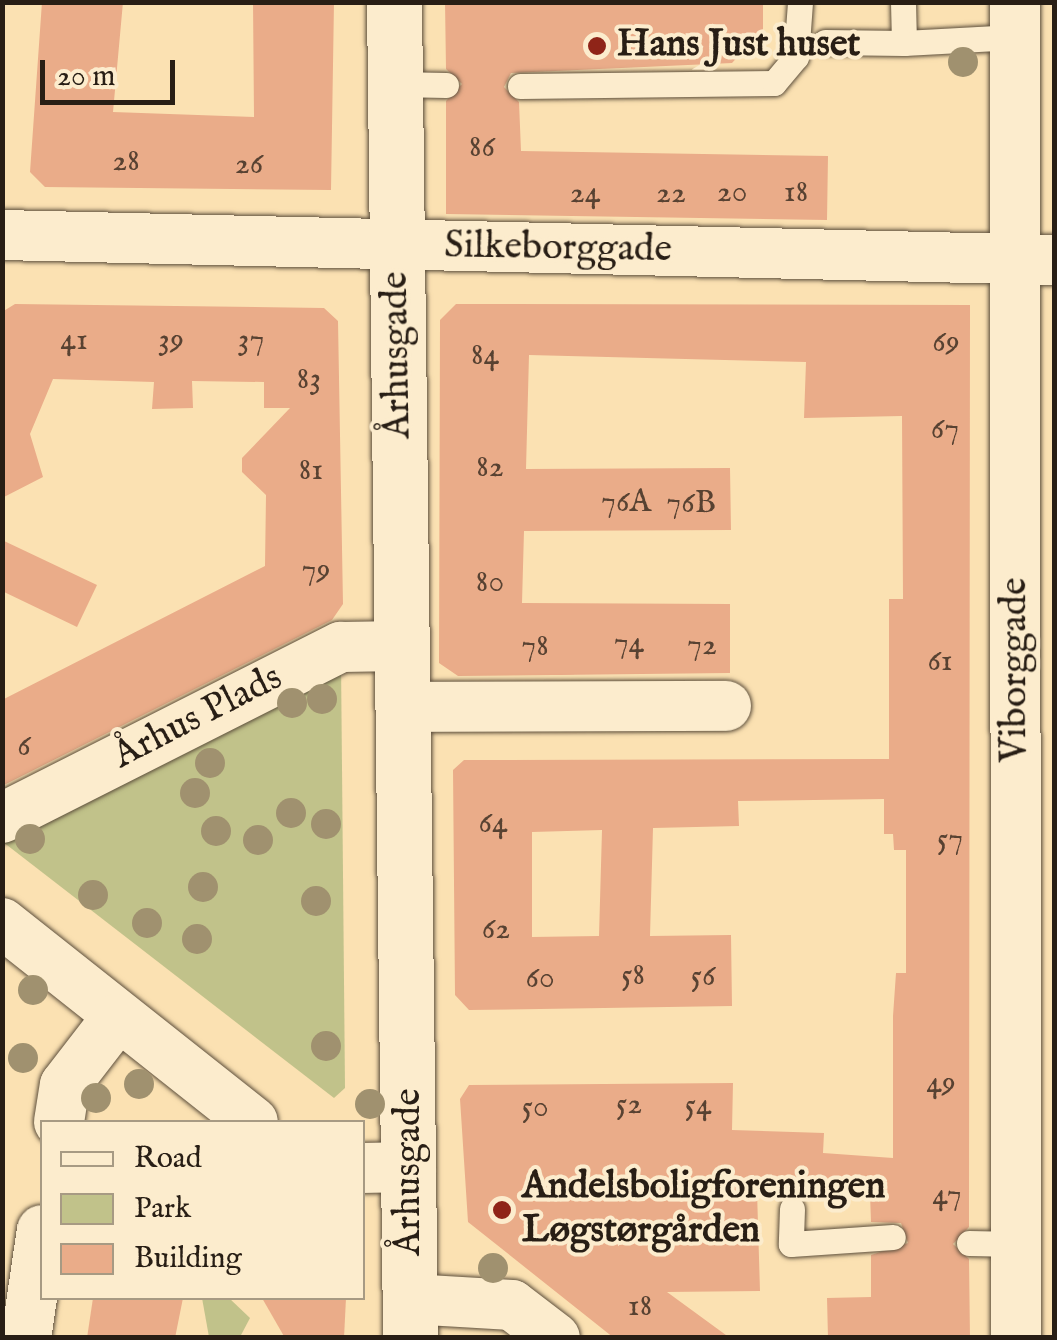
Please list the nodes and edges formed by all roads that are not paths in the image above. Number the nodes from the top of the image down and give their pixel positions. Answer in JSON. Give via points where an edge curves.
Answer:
{"nodes":[{"id":1,"x":394,"y":2,"type":"edge"},
{"id":2,"x":800,"y":2,"type":"edge"},
{"id":3,"x":904,"y":2,"type":"edge"},
{"id":4,"x":1015,"y":20,"type":"edge"},
{"id":5,"x":825,"y":42,"type":"dead end"},
{"id":6,"x":904,"y":42,"type":"junction"},
{"id":7,"x":520,"y":86,"type":"dead end"},
{"id":8,"x":2,"y":235,"type":"edge"},
{"id":9,"x":397,"y":246,"type":"junction"},
{"id":10,"x":1034,"y":259,"type":"edge"},
{"id":11,"x":1036,"y":630,"type":"edge"},
{"id":12,"x":401,"y":646,"type":"junction"},
{"id":13,"x":404,"y":706,"type":"junction"},
{"id":14,"x":726,"y":706,"type":"dead end"},
{"id":15,"x":2,"y":818,"type":"edge"},
{"id":16,"x":2,"y":922,"type":"edge"},
{"id":17,"x":116,"y":1019,"type":"junction"},
{"id":18,"x":59,"y":1120,"type":"edge"},
{"id":19,"x":250,"y":1120,"type":"edge"},
{"id":20,"x":387,"y":1167,"type":"edge"},
{"id":21,"x":792,"y":1209,"type":"dead end"},
{"id":22,"x":893,"y":1237,"type":"dead end"},
{"id":23,"x":40,"y":1244,"type":"edge"},
{"id":24,"x":410,"y":1318,"type":"edge"},
{"id":25,"x":26,"y":1338,"type":"edge"},
{"id":26,"x":556,"y":1338,"type":"edge"},
{"id":27,"x":1016,"y":1338,"type":"edge"}],
"edges":[{"from":1,"to":9,"type":"street","name":"Århusgade","via":[[420,85]]},
{"from":2,"to":7,"type":"lane","via":[[796,57],[774,83]]},
{"from":3,"to":6,"type":"lane"},
{"from":4,"to":6,"type":"lane"},
{"from":4,"to":10,"type":"street","name":"Viborggade"},
{"from":5,"to":6,"type":"lane"},
{"from":8,"to":9,"type":"street","name":"Silkeborggade"},
{"from":9,"to":10,"type":"street","name":"Silkeborggade"},
{"from":9,"to":12,"type":"street","name":"Århusgade"},
{"from":10,"to":11,"type":"street","name":"Viborggade"},
{"from":11,"to":27,"type":"street","name":"Viborggade","via":[[993,1243]]},
{"from":12,"to":13,"type":"street","name":"Århusgade"},
{"from":12,"to":15,"type":"street","name":"Århus Plads","via":[[341,647]]},
{"from":13,"to":14,"type":"street"},
{"from":13,"to":20,"type":"street","name":"Århusgade"},
{"from":16,"to":17,"type":"street"},
{"from":17,"to":18,"type":"street","via":[[65,1085]]},
{"from":17,"to":19,"type":"street"},
{"from":20,"to":24,"type":"street","name":"Århusgade"},
{"from":21,"to":22,"type":"lane","via":[[791,1244]]},
{"from":23,"to":25,"type":"street"},
{"from":24,"to":26,"type":"street","via":[[512,1305]]}]}
